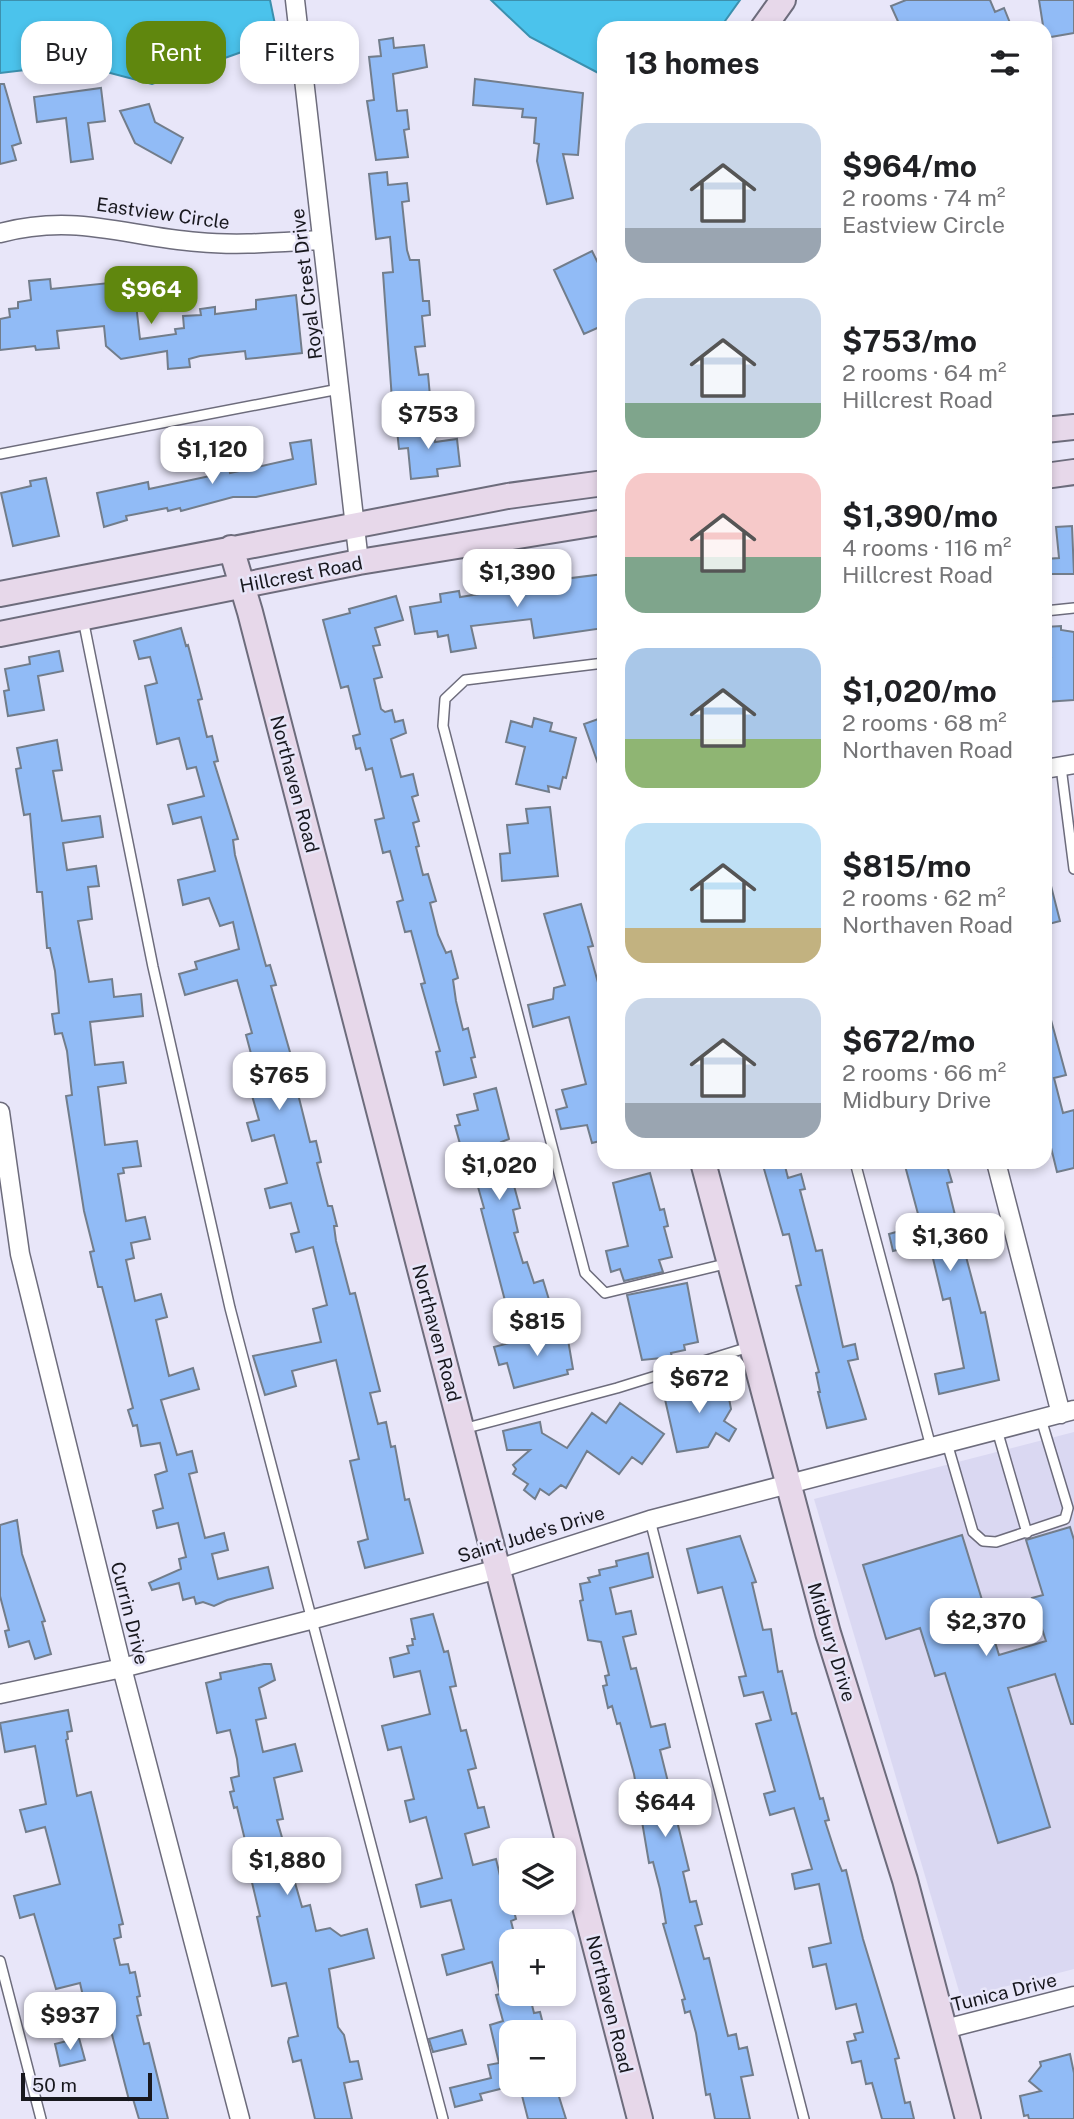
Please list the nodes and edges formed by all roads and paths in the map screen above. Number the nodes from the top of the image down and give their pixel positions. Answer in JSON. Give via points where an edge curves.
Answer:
{"nodes":[{"id":1,"x":295,"y":0,"type":"edge"},
{"id":2,"x":783,"y":0,"type":"edge"},
{"id":3,"x":768,"y":21,"type":"edge"},
{"id":4,"x":0,"y":233,"type":"edge"},
{"id":5,"x":322,"y":240,"type":"junction"},
{"id":6,"x":339,"y":389,"type":"junction"},
{"id":7,"x":1074,"y":427,"type":"edge"},
{"id":8,"x":1052,"y":429,"type":"edge"},
{"id":9,"x":0,"y":454,"type":"edge"},
{"id":10,"x":1074,"y":472,"type":"edge"},
{"id":11,"x":1052,"y":475,"type":"edge"},
{"id":12,"x":597,"y":484,"type":"edge"},
{"id":13,"x":597,"y":524,"type":"edge"},
{"id":14,"x":356,"y":525,"type":"junction"},
{"id":15,"x":231,"y":548,"type":"junction"},
{"id":16,"x":359,"y":562,"type":"junction"},
{"id":17,"x":243,"y":585,"type":"junction"},
{"id":18,"x":0,"y":594,"type":"edge"},
{"id":19,"x":1074,"y":608,"type":"edge"},
{"id":20,"x":1052,"y":610,"type":"edge"},
{"id":21,"x":83,"y":618,"type":"junction"},
{"id":22,"x":0,"y":635,"type":"edge"},
{"id":23,"x":597,"y":664,"type":"edge"},
{"id":24,"x":1060,"y":767,"type":"edge"},
{"id":25,"x":1074,"y":869,"type":"edge"},
{"id":26,"x":0,"y":1112,"type":"edge"},
{"id":27,"x":705,"y":1169,"type":"edge"},
{"id":28,"x":857,"y":1169,"type":"edge"},
{"id":29,"x":998,"y":1169,"type":"edge"},
{"id":30,"x":729,"y":1263,"type":"junction"},
{"id":31,"x":751,"y":1347,"type":"junction"},
{"id":32,"x":1068,"y":1412,"type":"edge"},
{"id":33,"x":1041,"y":1419,"type":"junction"},
{"id":34,"x":462,"y":1429,"type":"junction"},
{"id":35,"x":997,"y":1430,"type":"junction"},
{"id":36,"x":939,"y":1445,"type":"junction"},
{"id":37,"x":786,"y":1483,"type":"junction"},
{"id":38,"x":650,"y":1520,"type":"junction"},
{"id":39,"x":1027,"y":1533,"type":"junction"},
{"id":40,"x":498,"y":1569,"type":"junction"},
{"id":41,"x":314,"y":1619,"type":"junction"},
{"id":42,"x":122,"y":1668,"type":"junction"},
{"id":43,"x":0,"y":1694,"type":"edge"},
{"id":44,"x":0,"y":1961,"type":"edge"},
{"id":45,"x":1074,"y":1997,"type":"edge"},
{"id":46,"x":945,"y":2029,"type":"junction"},
{"id":47,"x":41,"y":2119,"type":"edge"},
{"id":48,"x":240,"y":2119,"type":"edge"},
{"id":49,"x":443,"y":2119,"type":"edge"},
{"id":50,"x":640,"y":2119,"type":"edge"},
{"id":51,"x":804,"y":2119,"type":"edge"},
{"id":52,"x":968,"y":2119,"type":"edge"}],
"edges":[{"from":1,"to":5,"type":"street","name":"Royal Crest Drive"},
{"from":2,"to":3,"type":"street"},
{"from":4,"to":5,"type":"street","name":"Eastview Circle","via":[[49,223],[113,227],[199,242]]},
{"from":5,"to":6,"type":"street","name":"Royal Crest Drive"},
{"from":6,"to":9,"type":"lane"},
{"from":6,"to":14,"type":"street","name":"Royal Crest Drive"},
{"from":7,"to":8,"type":"street"},
{"from":10,"to":11,"type":"street"},
{"from":12,"to":14,"type":"street","name":"Hillcrest Road"},
{"from":13,"to":16,"type":"street","name":"Hillcrest Road"},
{"from":14,"to":15,"type":"street","name":"Hillcrest Road"},
{"from":14,"to":16,"type":"street","name":"Royal Crest Drive"},
{"from":15,"to":17,"type":"street","name":"Northaven Road"},
{"from":15,"to":18,"type":"street","name":"Hillcrest Road"},
{"from":16,"to":17,"type":"street","name":"Hillcrest Road"},
{"from":17,"to":21,"type":"street","name":"Hillcrest Road"},
{"from":17,"to":34,"type":"street","name":"Northaven Road"},
{"from":19,"to":20,"type":"lane"},
{"from":21,"to":22,"type":"street","name":"Hillcrest Road"},
{"from":21,"to":41,"type":"lane","via":[[153,967],[224,1281]]},
{"from":23,"to":30,"type":"lane","via":[[465,680],[445,699],[443,726],[585,1273],[605,1293]]},
{"from":24,"to":25,"type":"lane"},
{"from":26,"to":42,"type":"street","name":"Currin Drive","via":[[20,1254]]},
{"from":27,"to":30,"type":"street","name":"Midbury Drive"},
{"from":28,"to":36,"type":"lane"},
{"from":29,"to":32,"type":"street"},
{"from":30,"to":31,"type":"street","name":"Midbury Drive"},
{"from":31,"to":34,"type":"lane"},
{"from":31,"to":37,"type":"street","name":"Midbury Drive"},
{"from":32,"to":33,"type":"street","name":"Saint Jude's Drive"},
{"from":33,"to":35,"type":"street","name":"Saint Jude's Drive"},
{"from":33,"to":39,"type":"lane","via":[[1068,1508],[1065,1519]]},
{"from":34,"to":40,"type":"street","name":"Northaven Road"},
{"from":35,"to":36,"type":"street","name":"Saint Jude's Drive"},
{"from":35,"to":39,"type":"lane"},
{"from":36,"to":37,"type":"street","name":"Saint Jude's Drive"},
{"from":36,"to":39,"type":"lane","via":[[973,1532],[983,1541],[996,1542]]},
{"from":37,"to":38,"type":"street","name":"Saint Jude's Drive"},
{"from":37,"to":46,"type":"street","name":"Midbury Drive"},
{"from":38,"to":40,"type":"street","name":"Saint Jude's Drive"},
{"from":38,"to":51,"type":"lane"},
{"from":40,"to":41,"type":"street","name":"Saint Jude's Drive"},
{"from":40,"to":50,"type":"street","name":"Northaven Road"},
{"from":41,"to":42,"type":"street","name":"Saint Jude's Drive"},
{"from":41,"to":49,"type":"lane"},
{"from":42,"to":43,"type":"street","name":"Saint Jude's Drive"},
{"from":42,"to":48,"type":"street","name":"Currin Drive"},
{"from":44,"to":47,"type":"lane"},
{"from":45,"to":46,"type":"street","name":"Tunica Drive"},
{"from":46,"to":52,"type":"street","name":"Midbury Drive"}]}
